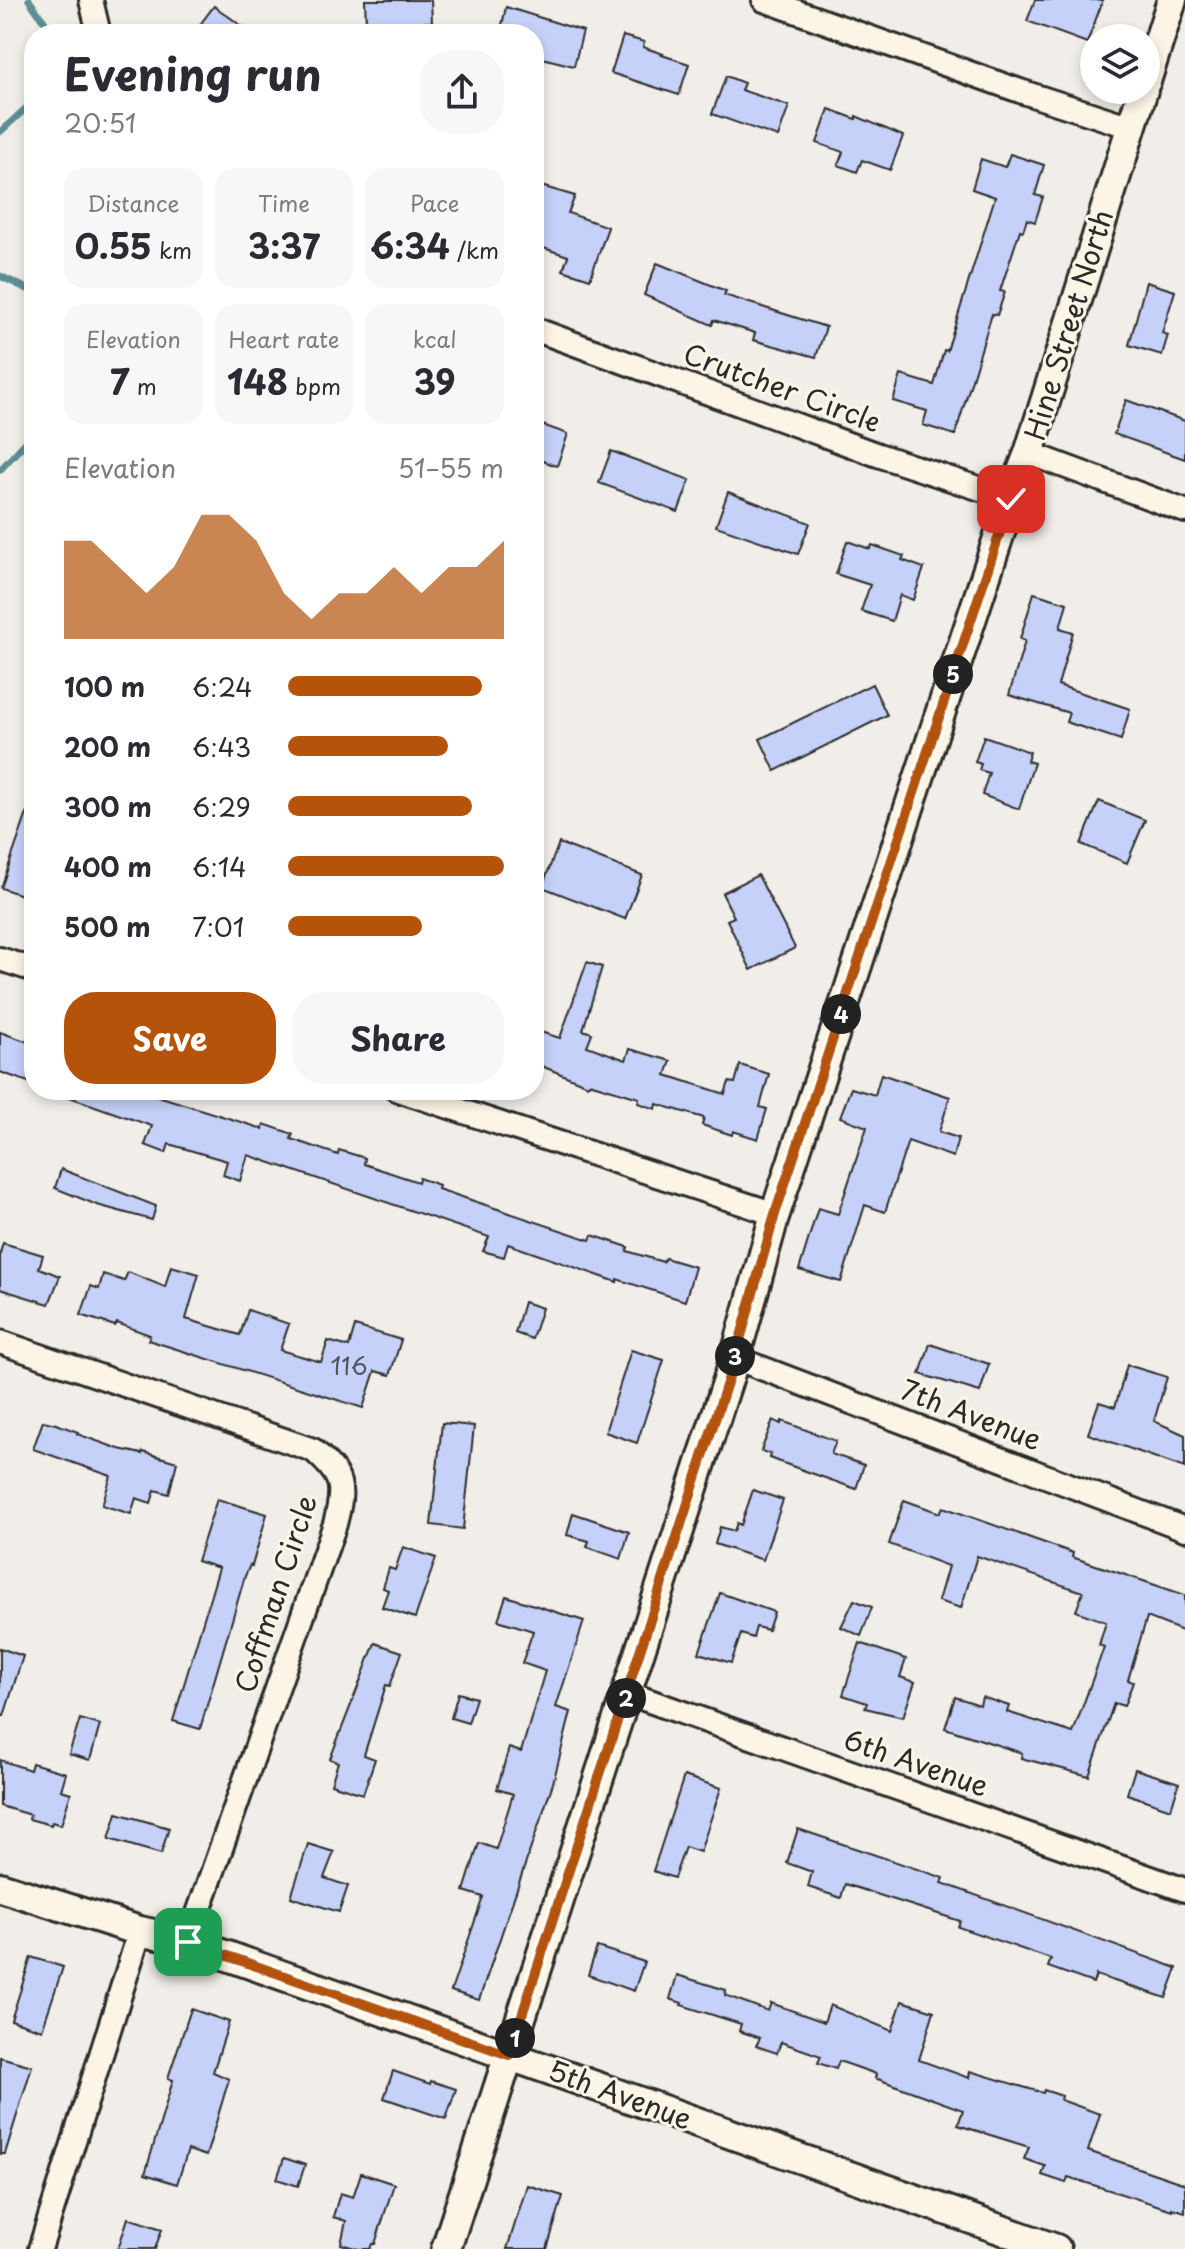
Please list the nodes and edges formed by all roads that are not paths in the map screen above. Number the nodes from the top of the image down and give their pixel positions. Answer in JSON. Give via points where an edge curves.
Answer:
{"nodes":[{"id":1,"x":91,"y":0,"type":"edge"},
{"id":2,"x":764,"y":0,"type":"edge"},
{"id":3,"x":1172,"y":0,"type":"edge"},
{"id":4,"x":97,"y":24,"type":"edge"},
{"id":5,"x":1160,"y":37,"type":"edge"},
{"id":6,"x":1138,"y":104,"type":"edge"},
{"id":7,"x":1131,"y":127,"type":"junction"},
{"id":8,"x":544,"y":333,"type":"edge"},
{"id":9,"x":1029,"y":453,"type":"junction"},
{"id":10,"x":1011,"y":499,"type":"junction"},
{"id":11,"x":1185,"y":511,"type":"edge"},
{"id":12,"x":0,"y":959,"type":"edge"},
{"id":13,"x":24,"y":967,"type":"edge"},
{"id":14,"x":428,"y":1100,"type":"edge"},
{"id":15,"x":775,"y":1214,"type":"junction"},
{"id":16,"x":0,"y":1342,"type":"edge"},
{"id":17,"x":735,"y":1358,"type":"junction"},
{"id":18,"x":1185,"y":1529,"type":"edge"},
{"id":19,"x":627,"y":1693,"type":"junction"},
{"id":20,"x":0,"y":1887,"type":"edge"},
{"id":21,"x":1185,"y":1890,"type":"edge"},
{"id":22,"x":140,"y":1931,"type":"junction"},
{"id":23,"x":188,"y":1942,"type":"junction"},
{"id":24,"x":509,"y":2055,"type":"junction"},
{"id":25,"x":40,"y":2249,"type":"edge"},
{"id":26,"x":446,"y":2249,"type":"edge"},
{"id":27,"x":1056,"y":2249,"type":"edge"}],
"edges":[{"from":1,"to":4,"type":"street"},
{"from":2,"to":7,"type":"street"},
{"from":3,"to":5,"type":"street"},
{"from":6,"to":7,"type":"street","name":"Hine Street North"},
{"from":7,"to":9,"type":"street","name":"Hine Street North"},
{"from":8,"to":10,"type":"street","name":"Crutcher Circle"},
{"from":9,"to":10,"type":"street","name":"Hine Street North"},
{"from":9,"to":11,"type":"street"},
{"from":10,"to":15,"type":"street","name":"Hine Street North"},
{"from":12,"to":13,"type":"street"},
{"from":14,"to":15,"type":"street"},
{"from":15,"to":17,"type":"street","name":"Hine Street North"},
{"from":16,"to":23,"type":"street","name":"Coffman Circle","via":[[313,1450],[334,1468],[342,1495],[335,1524]]},
{"from":17,"to":18,"type":"street","name":"7th Avenue"},
{"from":17,"to":19,"type":"street","name":"Hine Street North"},
{"from":19,"to":21,"type":"street","name":"6th Avenue"},
{"from":19,"to":24,"type":"street","name":"Hine Street North"},
{"from":20,"to":22,"type":"street","name":"5th Avenue"},
{"from":22,"to":23,"type":"street","name":"5th Avenue"},
{"from":22,"to":25,"type":"street"},
{"from":23,"to":24,"type":"street","name":"5th Avenue"},
{"from":24,"to":26,"type":"street","name":"Hine Street North"},
{"from":24,"to":27,"type":"street","name":"5th Avenue"}]}
